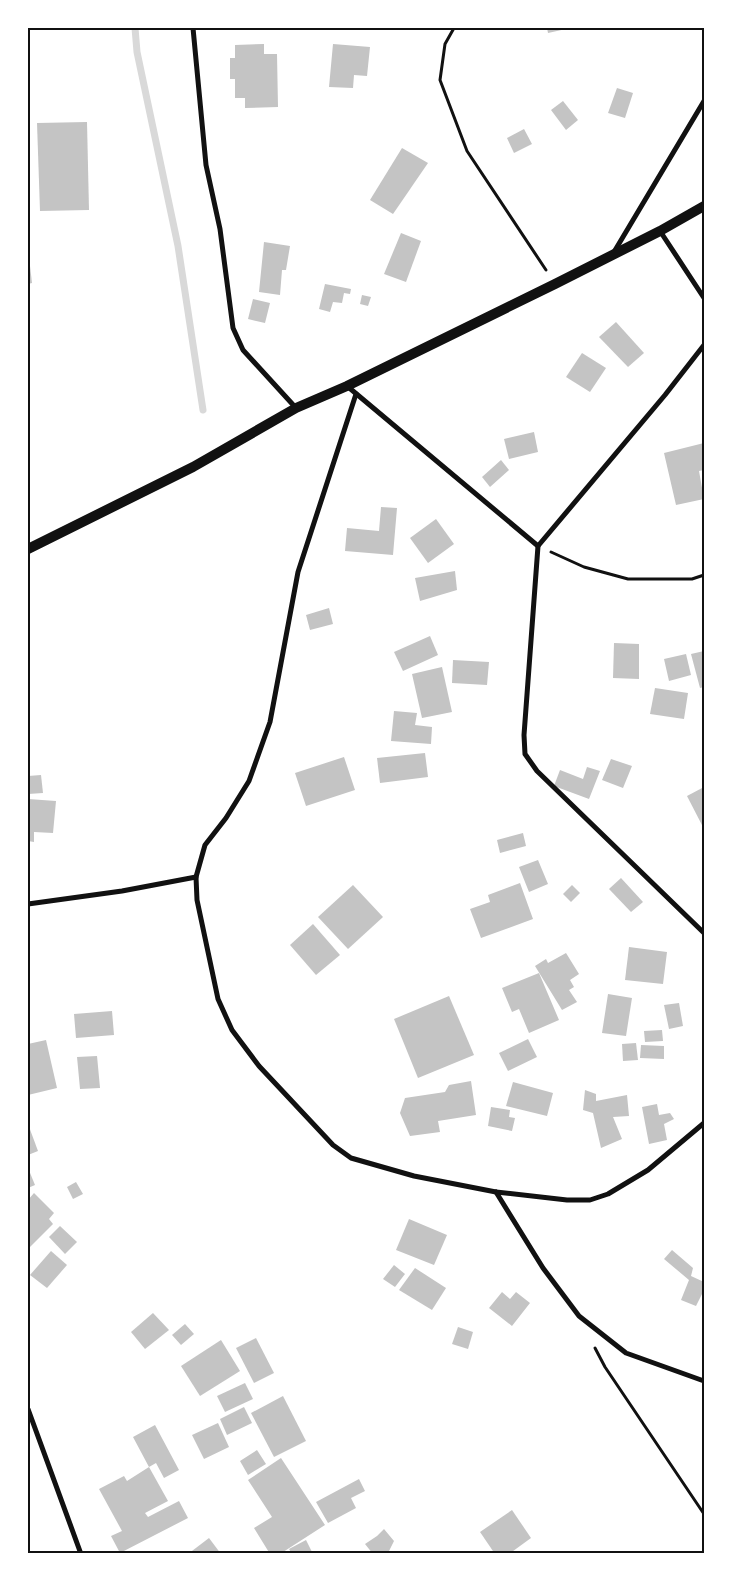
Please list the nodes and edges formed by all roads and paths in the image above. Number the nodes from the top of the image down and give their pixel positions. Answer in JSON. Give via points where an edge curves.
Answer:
{"nodes":[{"id":1,"x":193,"y":28,"type":"edge"},
{"id":2,"x":454,"y":28,"type":"edge"},
{"id":3,"x":704,"y":101,"type":"edge"},
{"id":4,"x":704,"y":206,"type":"edge"},
{"id":5,"x":660,"y":231,"type":"junction"},
{"id":6,"x":612,"y":254,"type":"junction"},
{"id":7,"x":555,"y":284,"type":"junction"},
{"id":8,"x":704,"y":298,"type":"edge"},
{"id":9,"x":704,"y":345,"type":"edge"},
{"id":10,"x":347,"y":386,"type":"junction"},
{"id":11,"x":356,"y":394,"type":"junction"},
{"id":12,"x":296,"y":408,"type":"junction"},
{"id":13,"x":538,"y":546,"type":"junction"},
{"id":14,"x":28,"y":549,"type":"edge"},
{"id":15,"x":704,"y":575,"type":"edge"},
{"id":16,"x":196,"y":877,"type":"junction"},
{"id":17,"x":28,"y":904,"type":"edge"},
{"id":18,"x":704,"y":933,"type":"edge"},
{"id":19,"x":704,"y":1124,"type":"edge"},
{"id":20,"x":496,"y":1192,"type":"junction"},
{"id":21,"x":592,"y":1341,"type":"dead end"},
{"id":22,"x":704,"y":1381,"type":"edge"},
{"id":23,"x":28,"y":1409,"type":"edge"},
{"id":24,"x":704,"y":1514,"type":"edge"},
{"id":25,"x":81,"y":1554,"type":"edge"}],
"edges":[{"from":1,"to":12,"type":"street","via":[[206,165],[220,229],[234,328],[243,350]]},
{"from":2,"to":7,"type":"path","via":[[445,44],[440,80],[467,151]]},
{"from":3,"to":6,"type":"street"},
{"from":4,"to":5,"type":"main road"},
{"from":5,"to":6,"type":"main road"},
{"from":5,"to":8,"type":"street"},
{"from":6,"to":7,"type":"main road"},
{"from":7,"to":10,"type":"main road"},
{"from":9,"to":13,"type":"street"},
{"from":10,"to":11,"type":"street"},
{"from":10,"to":12,"type":"main road"},
{"from":11,"to":13,"type":"street"},
{"from":11,"to":16,"type":"street","via":[[298,572],[270,722],[249,781],[205,845]]},
{"from":12,"to":14,"type":"main road","via":[[193,467]]},
{"from":13,"to":15,"type":"path","via":[[584,567],[628,579],[692,579]]},
{"from":13,"to":18,"type":"street","via":[[525,754],[537,771]]},
{"from":16,"to":17,"type":"street"},
{"from":16,"to":20,"type":"street","via":[[197,900],[218,999],[232,1030],[259,1066],[333,1145],[351,1158],[414,1176]]},
{"from":19,"to":20,"type":"street","via":[[648,1170],[608,1194],[590,1200]]},
{"from":20,"to":22,"type":"street","via":[[543,1268],[579,1316],[626,1353]]},
{"from":21,"to":24,"type":"path","via":[[605,1367]]},
{"from":23,"to":25,"type":"street"}]}
